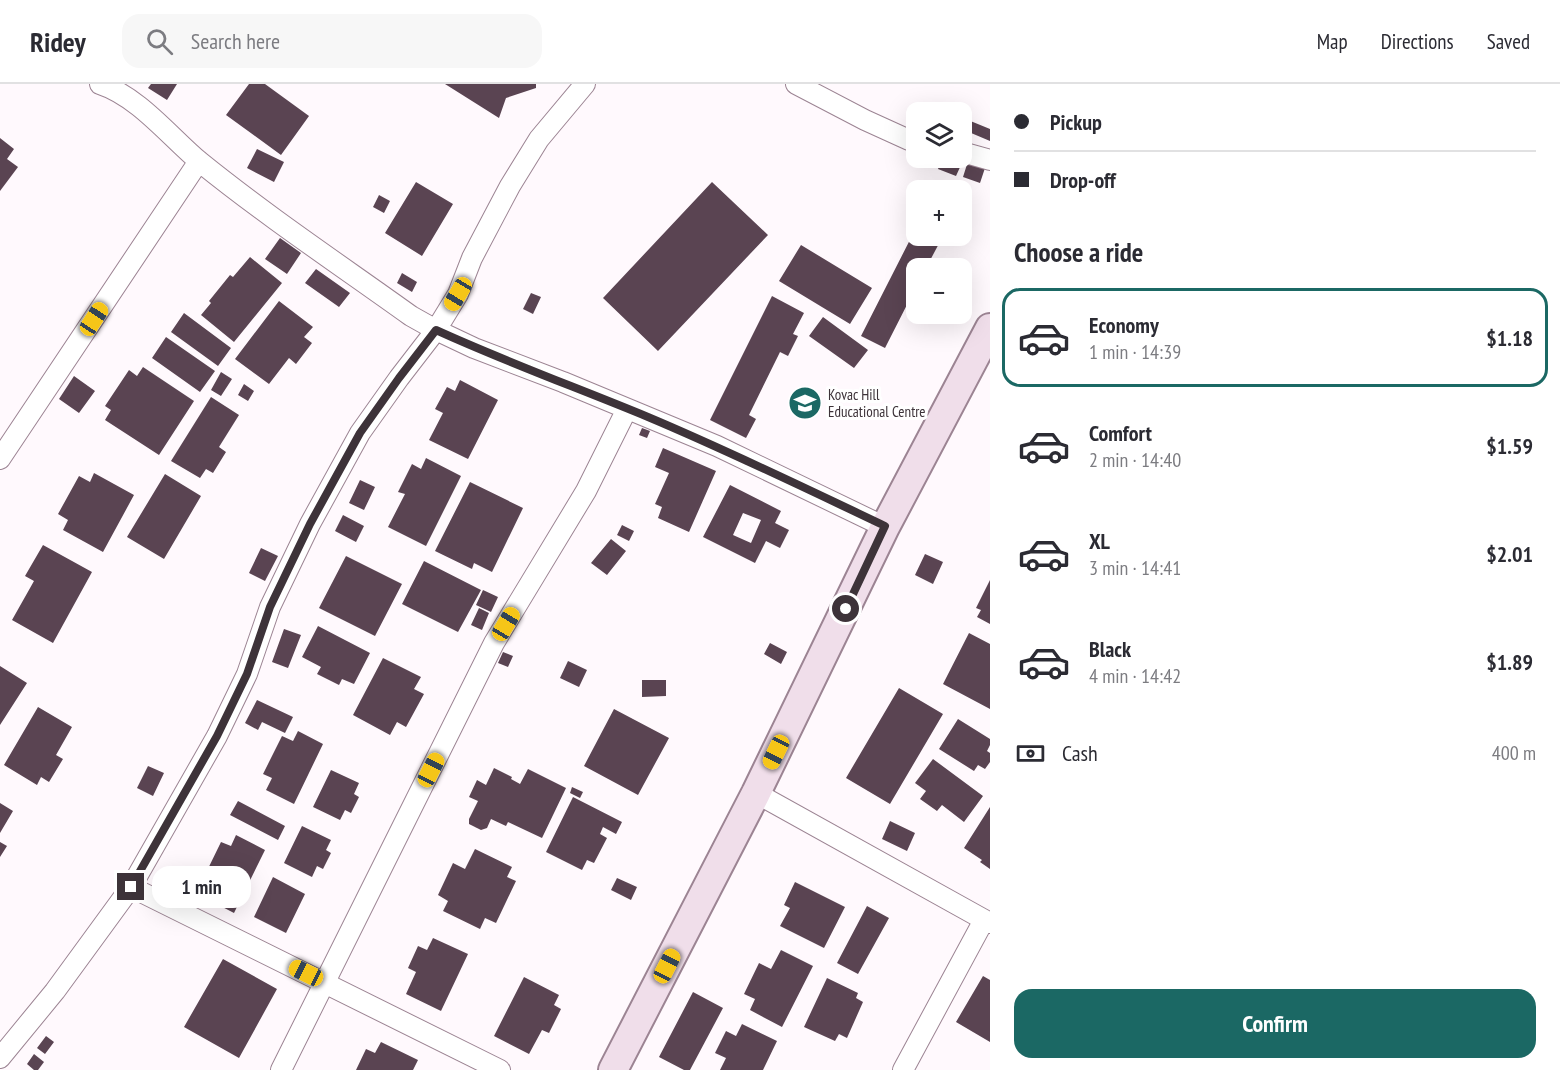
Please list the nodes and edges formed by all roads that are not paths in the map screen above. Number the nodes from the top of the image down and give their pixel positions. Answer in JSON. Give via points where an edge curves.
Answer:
{"nodes":[{"id":1,"x":100,"y":84,"type":"edge"},
{"id":2,"x":585,"y":84,"type":"edge"},
{"id":3,"x":796,"y":84,"type":"edge"},
{"id":4,"x":906,"y":139,"type":"edge"},
{"id":5,"x":972,"y":155,"type":"edge"},
{"id":6,"x":199,"y":160,"type":"junction"},
{"id":7,"x":990,"y":160,"type":"edge"},
{"id":8,"x":990,"y":328,"type":"edge"},
{"id":9,"x":436,"y":330,"type":"junction"},
{"id":10,"x":627,"y":409,"type":"junction"},
{"id":11,"x":0,"y":459,"type":"edge"},
{"id":12,"x":885,"y":526,"type":"junction"},
{"id":13,"x":756,"y":793,"type":"junction"},
{"id":14,"x":131,"y":887,"type":"junction"},
{"id":15,"x":987,"y":922,"type":"edge"},
{"id":16,"x":325,"y":983,"type":"junction"},
{"id":17,"x":0,"y":1058,"type":"edge"},
{"id":18,"x":281,"y":1070,"type":"edge"},
{"id":19,"x":500,"y":1070,"type":"edge"},
{"id":20,"x":613,"y":1070,"type":"edge"},
{"id":21,"x":903,"y":1070,"type":"edge"}],
"edges":[{"from":1,"to":6,"type":"street","via":[[144,111]]},
{"from":2,"to":9,"type":"street","via":[[539,139],[510,186],[472,258],[458,294]]},
{"from":3,"to":4,"type":"street"},
{"from":5,"to":7,"type":"street"},
{"from":6,"to":9,"type":"street","via":[[411,316]]},
{"from":6,"to":11,"type":"street"},
{"from":8,"to":12,"type":"street"},
{"from":9,"to":10,"type":"street"},
{"from":9,"to":14,"type":"street","via":[[360,433],[310,524],[270,607],[247,674],[217,736]]},
{"from":10,"to":12,"type":"street","via":[[717,446]]},
{"from":10,"to":16,"type":"street","via":[[586,491],[494,643]]},
{"from":12,"to":13,"type":"street"},
{"from":13,"to":15,"type":"street"},
{"from":13,"to":20,"type":"street"},
{"from":14,"to":16,"type":"street"},
{"from":14,"to":17,"type":"street"},
{"from":15,"to":21,"type":"street"},
{"from":16,"to":18,"type":"street"},
{"from":16,"to":19,"type":"street"}]}
